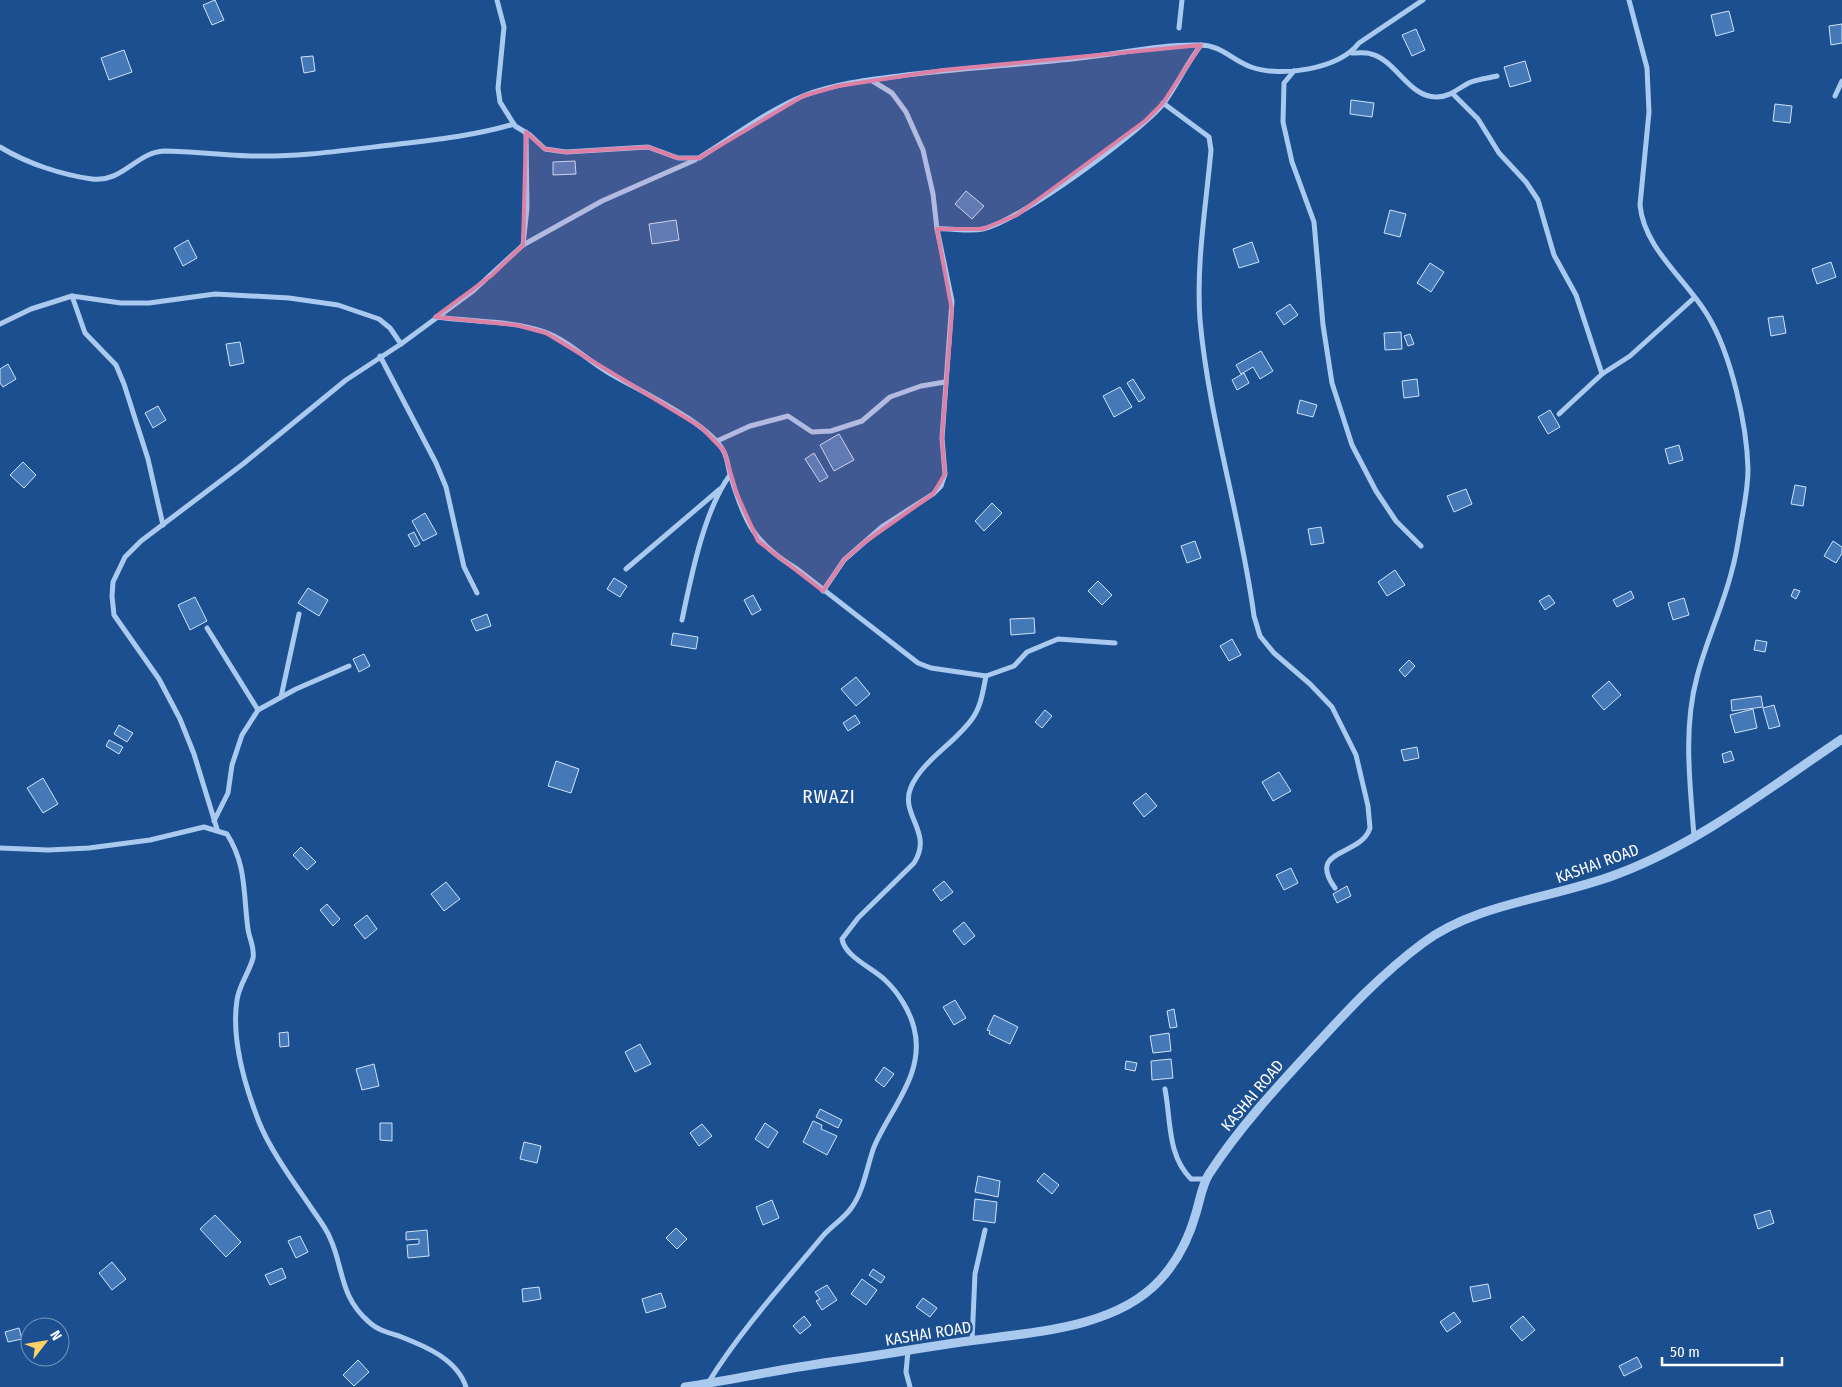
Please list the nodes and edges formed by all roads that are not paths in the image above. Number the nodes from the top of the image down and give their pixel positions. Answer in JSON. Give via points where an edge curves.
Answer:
{"nodes":[{"id":1,"x":497,"y":0,"type":"edge"},
{"id":2,"x":1182,"y":0,"type":"edge"},
{"id":3,"x":1423,"y":0,"type":"edge"},
{"id":4,"x":1629,"y":0,"type":"edge"},
{"id":5,"x":1179,"y":28,"type":"dead end"},
{"id":6,"x":1201,"y":45,"type":"junction"},
{"id":7,"x":1352,"y":53,"type":"junction"},
{"id":8,"x":1294,"y":71,"type":"junction"},
{"id":9,"x":1497,"y":76,"type":"dead end"},
{"id":10,"x":871,"y":80,"type":"junction"},
{"id":11,"x":1842,"y":81,"type":"edge"},
{"id":12,"x":1453,"y":94,"type":"junction"},
{"id":13,"x":1835,"y":96,"type":"dead end"},
{"id":14,"x":1163,"y":103,"type":"junction"},
{"id":15,"x":514,"y":124,"type":"junction"},
{"id":16,"x":526,"y":132,"type":"junction"},
{"id":17,"x":0,"y":147,"type":"edge"},
{"id":18,"x":699,"y":158,"type":"junction"},
{"id":19,"x":937,"y":229,"type":"junction"},
{"id":20,"x":522,"y":245,"type":"junction"},
{"id":21,"x":72,"y":296,"type":"junction"},
{"id":22,"x":1694,"y":298,"type":"junction"},
{"id":23,"x":435,"y":317,"type":"junction"},
{"id":24,"x":0,"y":324,"type":"edge"},
{"id":25,"x":401,"y":344,"type":"junction"},
{"id":26,"x":380,"y":356,"type":"junction"},
{"id":27,"x":1602,"y":374,"type":"junction"},
{"id":28,"x":945,"y":382,"type":"junction"},
{"id":29,"x":1559,"y":414,"type":"dead end"},
{"id":30,"x":717,"y":441,"type":"junction"},
{"id":31,"x":730,"y":476,"type":"junction"},
{"id":32,"x":720,"y":489,"type":"junction"},
{"id":33,"x":163,"y":525,"type":"junction"},
{"id":34,"x":1421,"y":546,"type":"dead end"},
{"id":35,"x":626,"y":569,"type":"dead end"},
{"id":36,"x":823,"y":591,"type":"junction"},
{"id":37,"x":477,"y":593,"type":"dead end"},
{"id":38,"x":299,"y":614,"type":"dead end"},
{"id":39,"x":682,"y":620,"type":"dead end"},
{"id":40,"x":207,"y":628,"type":"dead end"},
{"id":41,"x":1116,"y":643,"type":"dead end"},
{"id":42,"x":349,"y":666,"type":"dead end"},
{"id":43,"x":986,"y":676,"type":"junction"},
{"id":44,"x":280,"y":697,"type":"junction"},
{"id":45,"x":258,"y":710,"type":"junction"},
{"id":46,"x":1842,"y":739,"type":"edge"},
{"id":47,"x":214,"y":821,"type":"junction"},
{"id":48,"x":217,"y":830,"type":"junction"},
{"id":49,"x":1694,"y":836,"type":"junction"},
{"id":50,"x":0,"y":848,"type":"edge"},
{"id":51,"x":1335,"y":888,"type":"dead end"},
{"id":52,"x":1165,"y":1089,"type":"dead end"},
{"id":53,"x":1206,"y":1179,"type":"junction"},
{"id":54,"x":985,"y":1230,"type":"dead end"},
{"id":55,"x":972,"y":1341,"type":"junction"},
{"id":56,"x":908,"y":1352,"type":"junction"},
{"id":57,"x":708,"y":1383,"type":"junction"},
{"id":58,"x":466,"y":1387,"type":"edge"},
{"id":59,"x":685,"y":1387,"type":"edge"},
{"id":60,"x":910,"y":1387,"type":"edge"}],
"edges":[{"from":1,"to":15,"type":"street","via":[[504,27],[498,88],[500,102]]},
{"from":2,"to":5,"type":"street"},
{"from":3,"to":7,"type":"street","via":[[1359,43]]},
{"from":4,"to":22,"type":"street","via":[[1647,68],[1649,112],[1641,217],[1650,236]]},
{"from":6,"to":8,"type":"street","via":[[1216,46],[1249,67],[1271,72]]},
{"from":6,"to":10,"type":"street"},
{"from":6,"to":14,"type":"street"},
{"from":7,"to":8,"type":"street","via":[[1317,67]]},
{"from":7,"to":12,"type":"street","via":[[1371,54],[1383,60],[1419,92],[1436,98]]},
{"from":8,"to":34,"type":"street","via":[[1284,84],[1283,122],[1292,162],[1314,222],[1332,383],[1352,445],[1376,491],[1396,521]]},
{"from":9,"to":12,"type":"street","via":[[1472,81]]},
{"from":10,"to":18,"type":"street","via":[[803,96]]},
{"from":10,"to":19,"type":"street","via":[[892,93],[916,133],[926,163]]},
{"from":11,"to":13,"type":"street"},
{"from":12,"to":27,"type":"street","via":[[1478,118],[1499,153],[1538,200],[1554,255],[1576,295]]},
{"from":14,"to":19,"type":"street","via":[[1113,148],[1017,215],[983,229]]},
{"from":14,"to":51,"type":"street","via":[[1209,138],[1211,150],[1201,242],[1200,318],[1205,367],[1254,616],[1260,636],[1274,653],[1332,707],[1356,755],[1362,775],[1370,828],[1363,840],[1328,862],[1327,876]]},
{"from":15,"to":16,"type":"street"},
{"from":15,"to":17,"type":"street","via":[[480,133],[336,152],[255,156],[164,151],[154,153],[106,179],[92,179],[26,162]]},
{"from":16,"to":18,"type":"street","via":[[545,149],[566,152],[648,147],[678,158]]},
{"from":16,"to":20,"type":"street","via":[[527,208]]},
{"from":18,"to":20,"type":"street","via":[[602,201]]},
{"from":19,"to":28,"type":"street","via":[[952,301]]},
{"from":20,"to":23,"type":"street","via":[[492,275]]},
{"from":21,"to":24,"type":"street","via":[[30,309]]},
{"from":21,"to":25,"type":"street","via":[[121,303],[215,294],[289,298],[338,305],[379,319]]},
{"from":21,"to":33,"type":"street","via":[[85,333],[116,365],[124,384],[148,459]]},
{"from":22,"to":27,"type":"street","via":[[1630,356]]},
{"from":22,"to":49,"type":"street","via":[[1708,315],[1725,351],[1743,427],[1748,470],[1733,569],[1696,679],[1692,704],[1689,747]]},
{"from":23,"to":25,"type":"street"},
{"from":23,"to":30,"type":"street","via":[[516,325],[546,333],[694,422]]},
{"from":25,"to":26,"type":"street"},
{"from":26,"to":33,"type":"street"},
{"from":26,"to":37,"type":"street","via":[[446,487],[464,567]]},
{"from":27,"to":29,"type":"street"},
{"from":28,"to":30,"type":"street","via":[[890,396],[862,421],[832,431],[812,432],[788,416],[750,426]]},
{"from":28,"to":36,"type":"street","via":[[942,438],[945,474],[941,486],[864,542],[835,571]]},
{"from":30,"to":31,"type":"street","via":[[724,452]]},
{"from":31,"to":32,"type":"street"},
{"from":31,"to":36,"type":"street","via":[[758,541]]},
{"from":32,"to":35,"type":"street"},
{"from":32,"to":39,"type":"street","via":[[693,568]]},
{"from":33,"to":47,"type":"street","via":[[125,557],[113,582],[114,614],[159,679],[180,719]]},
{"from":36,"to":43,"type":"street","via":[[918,663]]},
{"from":38,"to":44,"type":"street"},
{"from":40,"to":45,"type":"street"},
{"from":41,"to":43,"type":"street","via":[[1058,639],[1027,652],[1014,666]]},
{"from":42,"to":44,"type":"street"},
{"from":43,"to":57,"type":"street","via":[[973,718],[924,768],[911,787],[908,797],[922,842],[921,852],[842,939],[846,949],[887,981],[908,1012],[914,1028],[916,1052],[910,1081],[875,1146],[853,1206],[824,1235],[732,1347]]},
{"from":44,"to":45,"type":"street"},
{"from":45,"to":47,"type":"street","via":[[242,735],[232,765],[228,793]]},
{"from":46,"to":49,"type":"street","name":"KASHAI ROAD"},
{"from":47,"to":48,"type":"street"},
{"from":48,"to":50,"type":"street","via":[[204,827],[150,840],[89,848]]},
{"from":48,"to":58,"type":"street","via":[[227,834],[237,850],[243,871],[253,956],[237,1001],[237,1026],[242,1072],[260,1124],[331,1238],[341,1277],[361,1313],[377,1328],[417,1343],[454,1365]]},
{"from":49,"to":53,"type":"street","name":"KASHAI ROAD","via":[[1621,873],[1486,912],[1445,928],[1426,940],[1381,975],[1258,1107]]},
{"from":52,"to":53,"type":"street","via":[[1171,1139],[1178,1164],[1191,1179]]},
{"from":53,"to":55,"type":"street","name":"KASHAI ROAD","via":[[1180,1254],[1158,1282],[1126,1305],[1095,1319],[1040,1334]]},
{"from":54,"to":55,"type":"street","via":[[975,1274]]},
{"from":55,"to":56,"type":"street","name":"KASHAI ROAD"},
{"from":56,"to":57,"type":"street","name":"KASHAI ROAD"},
{"from":56,"to":60,"type":"street","via":[[906,1372]]},
{"from":57,"to":59,"type":"street","name":"KASHAI ROAD"}]}
